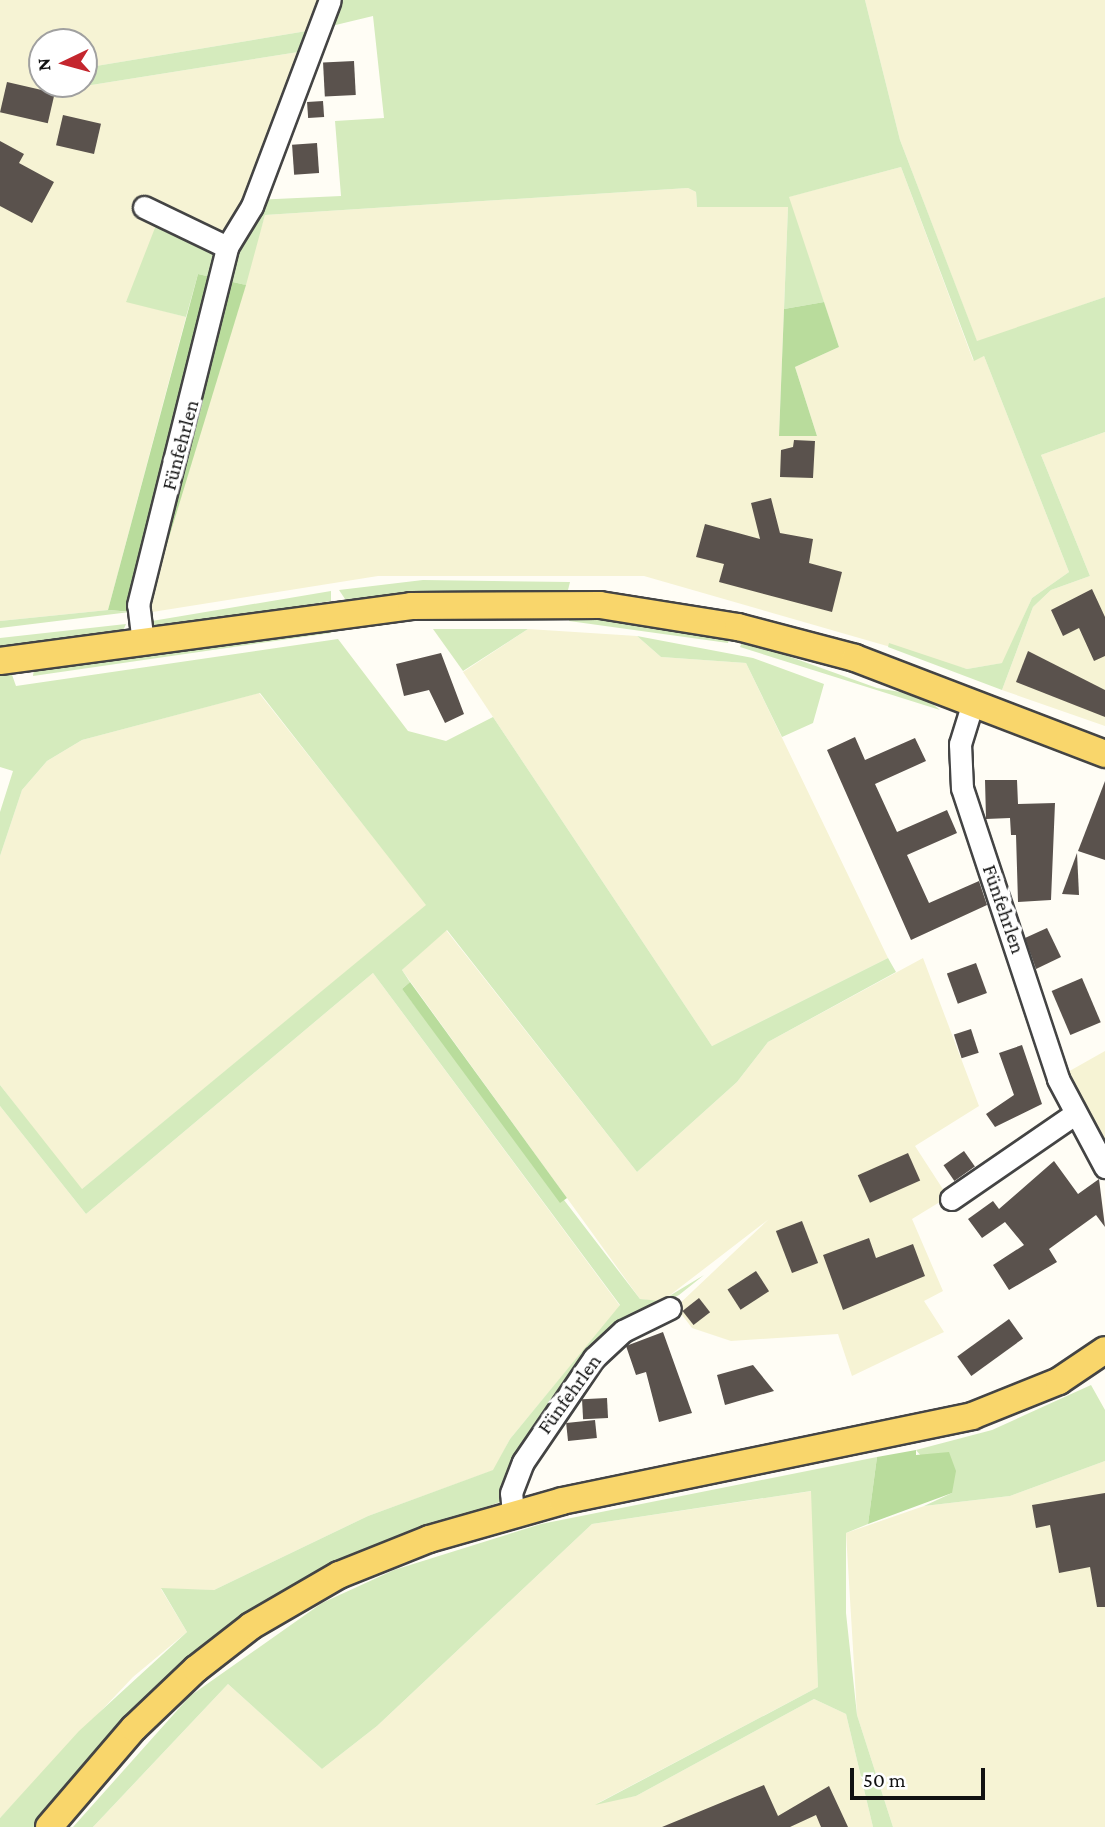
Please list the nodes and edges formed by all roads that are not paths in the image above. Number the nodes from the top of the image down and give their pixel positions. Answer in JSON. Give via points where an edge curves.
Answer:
{"nodes":[{"id":1,"x":330,"y":0,"type":"edge"},
{"id":2,"x":144,"y":207,"type":"dead end"},
{"id":3,"x":228,"y":247,"type":"junction"},
{"id":4,"x":143,"y":643,"type":"junction"},
{"id":5,"x":0,"y":661,"type":"edge"},
{"id":6,"x":973,"y":702,"type":"junction"},
{"id":7,"x":1105,"y":754,"type":"edge"},
{"id":8,"x":1073,"y":1115,"type":"junction"},
{"id":9,"x":1105,"y":1167,"type":"edge"},
{"id":10,"x":951,"y":1199,"type":"dead end"},
{"id":11,"x":670,"y":1308,"type":"dead end"},
{"id":12,"x":1105,"y":1350,"type":"edge"},
{"id":13,"x":513,"y":1514,"type":"junction"},
{"id":14,"x":49,"y":1827,"type":"edge"}],
"edges":[{"from":1,"to":3,"type":"street","name":"Fünfehrlen","via":[[252,206]]},
{"from":2,"to":3,"type":"street"},
{"from":3,"to":4,"type":"street","name":"Fünfehrlen","via":[[138,605]]},
{"from":4,"to":5,"type":"main road"},
{"from":4,"to":6,"type":"main road","via":[[411,606],[587,604],[779,637]]},
{"from":6,"to":7,"type":"main road"},
{"from":6,"to":8,"type":"street","name":"Fünfehrlen","via":[[960,744],[962,788]]},
{"from":8,"to":9,"type":"street","name":"Fünfehrlen"},
{"from":8,"to":10,"type":"street"},
{"from":11,"to":13,"type":"street","name":"Fünfehrlen","via":[[623,1331],[594,1358],[523,1462],[511,1493]]},
{"from":12,"to":13,"type":"main road","via":[[1031,1395],[951,1422]]},
{"from":13,"to":14,"type":"main road","via":[[377,1558],[251,1626],[156,1705]]}]}
